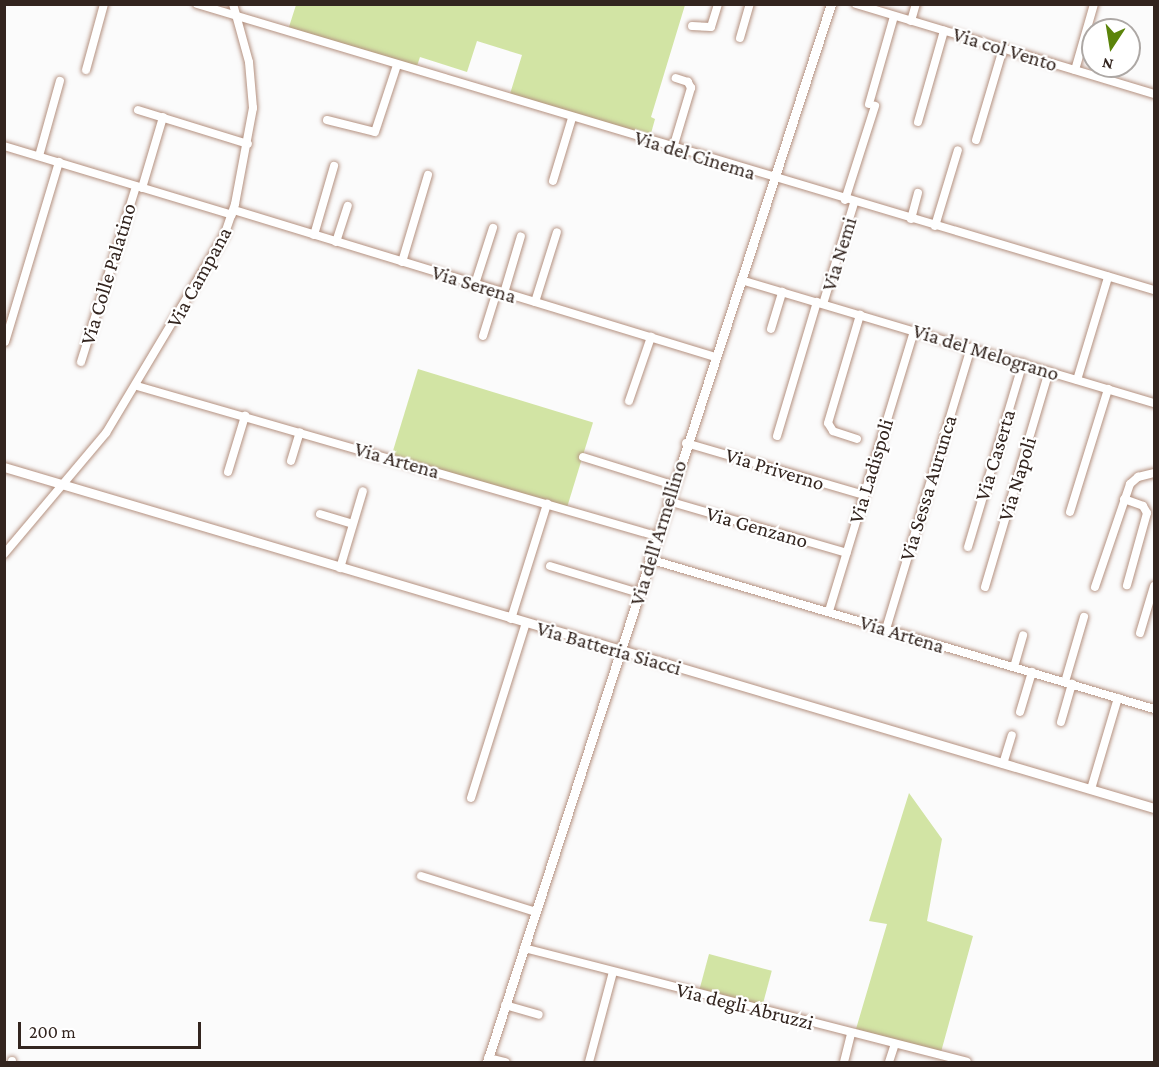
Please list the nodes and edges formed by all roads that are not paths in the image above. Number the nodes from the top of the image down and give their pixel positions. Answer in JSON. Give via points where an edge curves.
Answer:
{"nodes":[{"id":1,"x":104,"y":4,"type":"edge"},
{"id":2,"x":197,"y":4,"type":"edge"},
{"id":3,"x":233,"y":4,"type":"edge"},
{"id":4,"x":718,"y":4,"type":"edge"},
{"id":5,"x":750,"y":4,"type":"edge"},
{"id":6,"x":831,"y":4,"type":"edge"},
{"id":7,"x":856,"y":4,"type":"edge"},
{"id":8,"x":892,"y":4,"type":"edge"},
{"id":9,"x":916,"y":4,"type":"edge"},
{"id":10,"x":1094,"y":4,"type":"edge"},
{"id":11,"x":892,"y":15,"type":"junction"},
{"id":12,"x":236,"y":17,"type":"junction"},
{"id":13,"x":911,"y":21,"type":"junction"},
{"id":14,"x":692,"y":26,"type":"dead end"},
{"id":15,"x":944,"y":31,"type":"junction"},
{"id":16,"x":740,"y":39,"type":"dead end"},
{"id":17,"x":1003,"y":49,"type":"junction"},
{"id":18,"x":397,"y":65,"type":"junction"},
{"id":19,"x":86,"y":70,"type":"dead end"},
{"id":20,"x":1075,"y":70,"type":"junction"},
{"id":21,"x":676,"y":78,"type":"dead end"},
{"id":22,"x":60,"y":81,"type":"dead end"},
{"id":23,"x":1155,"y":94,"type":"edge"},
{"id":24,"x":138,"y":110,"type":"dead end"},
{"id":25,"x":163,"y":117,"type":"junction"},
{"id":26,"x":572,"y":118,"type":"junction"},
{"id":27,"x":327,"y":120,"type":"dead end"},
{"id":28,"x":918,"y":122,"type":"dead end"},
{"id":29,"x":976,"y":140,"type":"dead end"},
{"id":30,"x":248,"y":144,"type":"junction"},
{"id":31,"x":4,"y":146,"type":"edge"},
{"id":32,"x":673,"y":148,"type":"junction"},
{"id":33,"x":957,"y":150,"type":"dead end"},
{"id":34,"x":39,"y":156,"type":"junction"},
{"id":35,"x":59,"y":162,"type":"junction"},
{"id":36,"x":334,"y":166,"type":"dead end"},
{"id":37,"x":428,"y":175,"type":"dead end"},
{"id":38,"x":773,"y":178,"type":"junction"},
{"id":39,"x":553,"y":181,"type":"dead end"},
{"id":40,"x":139,"y":187,"type":"junction"},
{"id":41,"x":918,"y":193,"type":"dead end"},
{"id":42,"x":845,"y":200,"type":"junction"},
{"id":43,"x":854,"y":203,"type":"junction"},
{"id":44,"x":348,"y":206,"type":"dead end"},
{"id":45,"x":233,"y":213,"type":"junction"},
{"id":46,"x":911,"y":219,"type":"junction"},
{"id":47,"x":935,"y":226,"type":"junction"},
{"id":48,"x":493,"y":228,"type":"dead end"},
{"id":49,"x":557,"y":232,"type":"dead end"},
{"id":50,"x":314,"y":235,"type":"junction"},
{"id":51,"x":521,"y":236,"type":"dead end"},
{"id":52,"x":336,"y":242,"type":"junction"},
{"id":53,"x":402,"y":262,"type":"junction"},
{"id":54,"x":1108,"y":277,"type":"junction"},
{"id":55,"x":741,"y":280,"type":"junction"},
{"id":56,"x":476,"y":284,"type":"junction"},
{"id":57,"x":1155,"y":290,"type":"edge"},
{"id":58,"x":500,"y":292,"type":"junction"},
{"id":59,"x":782,"y":292,"type":"junction"},
{"id":60,"x":535,"y":302,"type":"junction"},
{"id":61,"x":820,"y":303,"type":"junction"},
{"id":62,"x":860,"y":315,"type":"junction"},
{"id":63,"x":771,"y":329,"type":"dead end"},
{"id":64,"x":914,"y":331,"type":"junction"},
{"id":65,"x":483,"y":336,"type":"dead end"},
{"id":66,"x":651,"y":337,"type":"junction"},
{"id":67,"x":5,"y":342,"type":"edge"},
{"id":68,"x":971,"y":348,"type":"junction"},
{"id":69,"x":715,"y":357,"type":"junction"},
{"id":70,"x":81,"y":362,"type":"dead end"},
{"id":71,"x":1023,"y":363,"type":"junction"},
{"id":72,"x":1049,"y":371,"type":"junction"},
{"id":73,"x":1077,"y":380,"type":"junction"},
{"id":74,"x":137,"y":386,"type":"junction"},
{"id":75,"x":1108,"y":389,"type":"junction"},
{"id":76,"x":629,"y":401,"type":"dead end"},
{"id":77,"x":1155,"y":403,"type":"edge"},
{"id":78,"x":245,"y":416,"type":"junction"},
{"id":79,"x":300,"y":432,"type":"junction"},
{"id":80,"x":777,"y":436,"type":"dead end"},
{"id":81,"x":858,"y":439,"type":"dead end"},
{"id":82,"x":686,"y":443,"type":"junction"},
{"id":83,"x":584,"y":457,"type":"dead end"},
{"id":84,"x":291,"y":461,"type":"dead end"},
{"id":85,"x":4,"y":467,"type":"edge"},
{"id":86,"x":228,"y":472,"type":"dead end"},
{"id":87,"x":1155,"y":474,"type":"edge"},
{"id":88,"x":64,"y":485,"type":"junction"},
{"id":89,"x":673,"y":485,"type":"junction"},
{"id":90,"x":363,"y":491,"type":"dead end"},
{"id":91,"x":864,"y":495,"type":"junction"},
{"id":92,"x":1124,"y":500,"type":"junction"},
{"id":93,"x":668,"y":501,"type":"junction"},
{"id":94,"x":547,"y":504,"type":"junction"},
{"id":95,"x":1070,"y":512,"type":"dead end"},
{"id":96,"x":320,"y":514,"type":"dead end"},
{"id":97,"x":352,"y":524,"type":"junction"},
{"id":98,"x":656,"y":536,"type":"junction"},
{"id":99,"x":968,"y":547,"type":"dead end"},
{"id":100,"x":847,"y":553,"type":"junction"},
{"id":101,"x":4,"y":554,"type":"edge"},
{"id":102,"x":650,"y":559,"type":"junction"},
{"id":103,"x":550,"y":566,"type":"dead end"},
{"id":104,"x":340,"y":568,"type":"junction"},
{"id":105,"x":1126,"y":585,"type":"dead end"},
{"id":106,"x":1155,"y":586,"type":"edge"},
{"id":107,"x":985,"y":587,"type":"dead end"},
{"id":108,"x":1095,"y":587,"type":"dead end"},
{"id":109,"x":639,"y":593,"type":"junction"},
{"id":110,"x":829,"y":611,"type":"junction"},
{"id":111,"x":1084,"y":617,"type":"dead end"},
{"id":112,"x":511,"y":619,"type":"junction"},
{"id":113,"x":526,"y":623,"type":"junction"},
{"id":114,"x":886,"y":629,"type":"junction"},
{"id":115,"x":1140,"y":633,"type":"dead end"},
{"id":116,"x":1023,"y":634,"type":"dead end"},
{"id":117,"x":621,"y":651,"type":"junction"},
{"id":118,"x":1014,"y":667,"type":"junction"},
{"id":119,"x":1032,"y":672,"type":"junction"},
{"id":120,"x":1069,"y":683,"type":"junction"},
{"id":121,"x":1118,"y":698,"type":"junction"},
{"id":122,"x":1155,"y":709,"type":"edge"},
{"id":123,"x":1020,"y":712,"type":"dead end"},
{"id":124,"x":1061,"y":722,"type":"dead end"},
{"id":125,"x":1012,"y":735,"type":"dead end"},
{"id":126,"x":1003,"y":764,"type":"junction"},
{"id":127,"x":1091,"y":789,"type":"junction"},
{"id":128,"x":471,"y":798,"type":"dead end"},
{"id":129,"x":1155,"y":808,"type":"edge"},
{"id":130,"x":421,"y":876,"type":"dead end"},
{"id":131,"x":536,"y":912,"type":"junction"},
{"id":132,"x":524,"y":948,"type":"junction"},
{"id":133,"x":613,"y":972,"type":"junction"},
{"id":134,"x":505,"y":1005,"type":"junction"},
{"id":135,"x":539,"y":1015,"type":"dead end"},
{"id":136,"x":851,"y":1033,"type":"junction"},
{"id":137,"x":895,"y":1044,"type":"junction"},
{"id":138,"x":488,"y":1060,"type":"edge"},
{"id":139,"x":506,"y":1062,"type":"edge"},
{"id":140,"x":589,"y":1062,"type":"edge"},
{"id":141,"x":844,"y":1062,"type":"edge"},
{"id":142,"x":890,"y":1062,"type":"edge"},
{"id":143,"x":967,"y":1062,"type":"edge"}],
"edges":[{"from":1,"to":19,"type":"street"},
{"from":2,"to":12,"type":"street","name":"Via del Cinema"},
{"from":3,"to":12,"type":"street","name":"Via Campana"},
{"from":4,"to":14,"type":"street","via":[[711,27]]},
{"from":5,"to":16,"type":"street"},
{"from":6,"to":38,"type":"street","name":"Via dell'Armellino"},
{"from":7,"to":11,"type":"street","name":"Via col Vento"},
{"from":8,"to":11,"type":"street"},
{"from":9,"to":13,"type":"street"},
{"from":10,"to":20,"type":"street"},
{"from":11,"to":13,"type":"street","name":"Via col Vento"},
{"from":11,"to":42,"type":"street"},
{"from":12,"to":18,"type":"street","name":"Via del Cinema"},
{"from":12,"to":30,"type":"street","name":"Via Campana","via":[[252,79],[253,112]]},
{"from":13,"to":15,"type":"street","name":"Via col Vento"},
{"from":15,"to":17,"type":"street","name":"Via col Vento"},
{"from":15,"to":28,"type":"street"},
{"from":17,"to":20,"type":"street","name":"Via col Vento"},
{"from":17,"to":29,"type":"street"},
{"from":18,"to":26,"type":"street","name":"Via del Cinema"},
{"from":18,"to":27,"type":"street","via":[[375,132]]},
{"from":20,"to":23,"type":"street","name":"Via col Vento"},
{"from":21,"to":32,"type":"street","via":[[688,82],[691,88]]},
{"from":22,"to":34,"type":"street"},
{"from":24,"to":25,"type":"street"},
{"from":25,"to":30,"type":"street"},
{"from":25,"to":40,"type":"street","name":"Via Colle Palatino"},
{"from":26,"to":32,"type":"street","name":"Via del Cinema"},
{"from":26,"to":39,"type":"street"},
{"from":30,"to":45,"type":"street","name":"Via Campana"},
{"from":31,"to":34,"type":"street","name":"Via Serena"},
{"from":32,"to":38,"type":"street","name":"Via del Cinema"},
{"from":33,"to":47,"type":"street"},
{"from":34,"to":35,"type":"street","name":"Via Serena"},
{"from":35,"to":40,"type":"street","name":"Via Serena"},
{"from":35,"to":67,"type":"street"},
{"from":36,"to":50,"type":"street"},
{"from":37,"to":53,"type":"street"},
{"from":38,"to":42,"type":"street","name":"Via del Cinema"},
{"from":38,"to":55,"type":"street","name":"Via dell'Armellino"},
{"from":40,"to":45,"type":"street","name":"Via Serena"},
{"from":40,"to":70,"type":"street","name":"Via Colle Palatino"},
{"from":41,"to":46,"type":"street"},
{"from":42,"to":43,"type":"street","name":"Via del Cinema"},
{"from":43,"to":46,"type":"street","name":"Via del Cinema"},
{"from":43,"to":61,"type":"street","name":"Via Nemi"},
{"from":44,"to":52,"type":"street"},
{"from":45,"to":50,"type":"street","name":"Via Serena"},
{"from":45,"to":74,"type":"street","name":"Via Campana","via":[[212,261]]},
{"from":46,"to":47,"type":"street","name":"Via del Cinema"},
{"from":47,"to":54,"type":"street","name":"Via del Cinema"},
{"from":48,"to":56,"type":"street"},
{"from":49,"to":60,"type":"street"},
{"from":50,"to":52,"type":"street","name":"Via Serena"},
{"from":51,"to":58,"type":"street"},
{"from":52,"to":53,"type":"street","name":"Via Serena"},
{"from":53,"to":56,"type":"street","name":"Via Serena"},
{"from":54,"to":57,"type":"street","name":"Via del Cinema"},
{"from":54,"to":73,"type":"street"},
{"from":55,"to":59,"type":"street","name":"Via del Melograno"},
{"from":55,"to":69,"type":"street","name":"Via dell'Armellino"},
{"from":56,"to":58,"type":"street","name":"Via Serena"},
{"from":58,"to":60,"type":"street","name":"Via Serena"},
{"from":58,"to":65,"type":"street"},
{"from":59,"to":61,"type":"street","name":"Via del Melograno"},
{"from":59,"to":63,"type":"street"},
{"from":60,"to":66,"type":"street","name":"Via Serena"},
{"from":61,"to":62,"type":"street","name":"Via del Melograno"},
{"from":61,"to":80,"type":"street"},
{"from":62,"to":64,"type":"street","name":"Via del Melograno"},
{"from":62,"to":81,"type":"street","via":[[828,423],[834,432]]},
{"from":64,"to":68,"type":"street","name":"Via del Melograno"},
{"from":64,"to":91,"type":"street","name":"Via Ladispoli"},
{"from":66,"to":69,"type":"street","name":"Via Serena"},
{"from":66,"to":76,"type":"street"},
{"from":68,"to":71,"type":"street","name":"Via del Melograno"},
{"from":68,"to":114,"type":"street","name":"Via Sessa Aurunca"},
{"from":69,"to":82,"type":"street","name":"Via dell'Armellino"},
{"from":71,"to":72,"type":"street","name":"Via del Melograno"},
{"from":71,"to":99,"type":"street","name":"Via Caserta"},
{"from":72,"to":73,"type":"street","name":"Via del Melograno"},
{"from":72,"to":107,"type":"street","name":"Via Napoli"},
{"from":73,"to":75,"type":"street","name":"Via del Melograno"},
{"from":74,"to":78,"type":"street","name":"Via Artena"},
{"from":74,"to":88,"type":"street","name":"Via Campana"},
{"from":75,"to":77,"type":"street","name":"Via del Melograno"},
{"from":75,"to":95,"type":"street"},
{"from":78,"to":79,"type":"street","name":"Via Artena"},
{"from":78,"to":86,"type":"street"},
{"from":79,"to":84,"type":"street"},
{"from":79,"to":94,"type":"street","name":"Via Artena"},
{"from":82,"to":89,"type":"street","name":"Via dell'Armellino"},
{"from":82,"to":91,"type":"street","name":"Via Priverno"},
{"from":83,"to":89,"type":"street"},
{"from":85,"to":88,"type":"street","name":"Via Batteria Siacci"},
{"from":87,"to":92,"type":"street","via":[[1132,481]]},
{"from":88,"to":101,"type":"street","name":"Via Campana"},
{"from":88,"to":104,"type":"street","name":"Via Batteria Siacci"},
{"from":89,"to":93,"type":"street","name":"Via dell'Armellino"},
{"from":90,"to":97,"type":"street"},
{"from":91,"to":100,"type":"street","name":"Via Ladispoli"},
{"from":92,"to":105,"type":"street","via":[[1143,506],[1147,513]]},
{"from":92,"to":108,"type":"street"},
{"from":93,"to":98,"type":"street","name":"Via dell'Armellino"},
{"from":93,"to":100,"type":"street","name":"Via Genzano"},
{"from":94,"to":98,"type":"street","name":"Via Artena"},
{"from":94,"to":112,"type":"street"},
{"from":96,"to":97,"type":"street"},
{"from":97,"to":104,"type":"street"},
{"from":98,"to":102,"type":"street","name":"Via dell'Armellino"},
{"from":100,"to":110,"type":"street","name":"Via Ladispoli"},
{"from":102,"to":109,"type":"street","name":"Via dell'Armellino"},
{"from":102,"to":110,"type":"street","name":"Via Artena"},
{"from":103,"to":109,"type":"street"},
{"from":104,"to":112,"type":"street","name":"Via Batteria Siacci"},
{"from":106,"to":115,"type":"street"},
{"from":109,"to":117,"type":"street","name":"Via dell'Armellino"},
{"from":110,"to":114,"type":"street","name":"Via Artena"},
{"from":111,"to":120,"type":"street"},
{"from":112,"to":113,"type":"street","name":"Via Batteria Siacci"},
{"from":113,"to":117,"type":"street","name":"Via Batteria Siacci"},
{"from":113,"to":128,"type":"street"},
{"from":114,"to":118,"type":"street","name":"Via Artena"},
{"from":116,"to":118,"type":"street"},
{"from":117,"to":126,"type":"street","name":"Via Batteria Siacci"},
{"from":117,"to":131,"type":"street","name":"Via dell'Armellino"},
{"from":118,"to":119,"type":"street","name":"Via Artena"},
{"from":119,"to":120,"type":"street","name":"Via Artena"},
{"from":119,"to":123,"type":"street"},
{"from":120,"to":121,"type":"street","name":"Via Artena"},
{"from":120,"to":124,"type":"street"},
{"from":121,"to":122,"type":"street","name":"Via Artena"},
{"from":121,"to":127,"type":"street"},
{"from":125,"to":126,"type":"street"},
{"from":126,"to":127,"type":"street","name":"Via Batteria Siacci"},
{"from":127,"to":129,"type":"street","name":"Via Batteria Siacci"},
{"from":130,"to":131,"type":"street"},
{"from":131,"to":132,"type":"street","name":"Via dell'Armellino"},
{"from":132,"to":133,"type":"street","name":"Via degli Abruzzi"},
{"from":132,"to":134,"type":"street","name":"Via dell'Armellino"},
{"from":133,"to":136,"type":"street","name":"Via degli Abruzzi"},
{"from":133,"to":140,"type":"street"},
{"from":134,"to":135,"type":"street"},
{"from":134,"to":138,"type":"street","name":"Via dell'Armellino"},
{"from":136,"to":137,"type":"street","name":"Via degli Abruzzi"},
{"from":136,"to":141,"type":"street"},
{"from":137,"to":142,"type":"street"},
{"from":137,"to":143,"type":"street","name":"Via degli Abruzzi"},
{"from":138,"to":139,"type":"street"}]}
